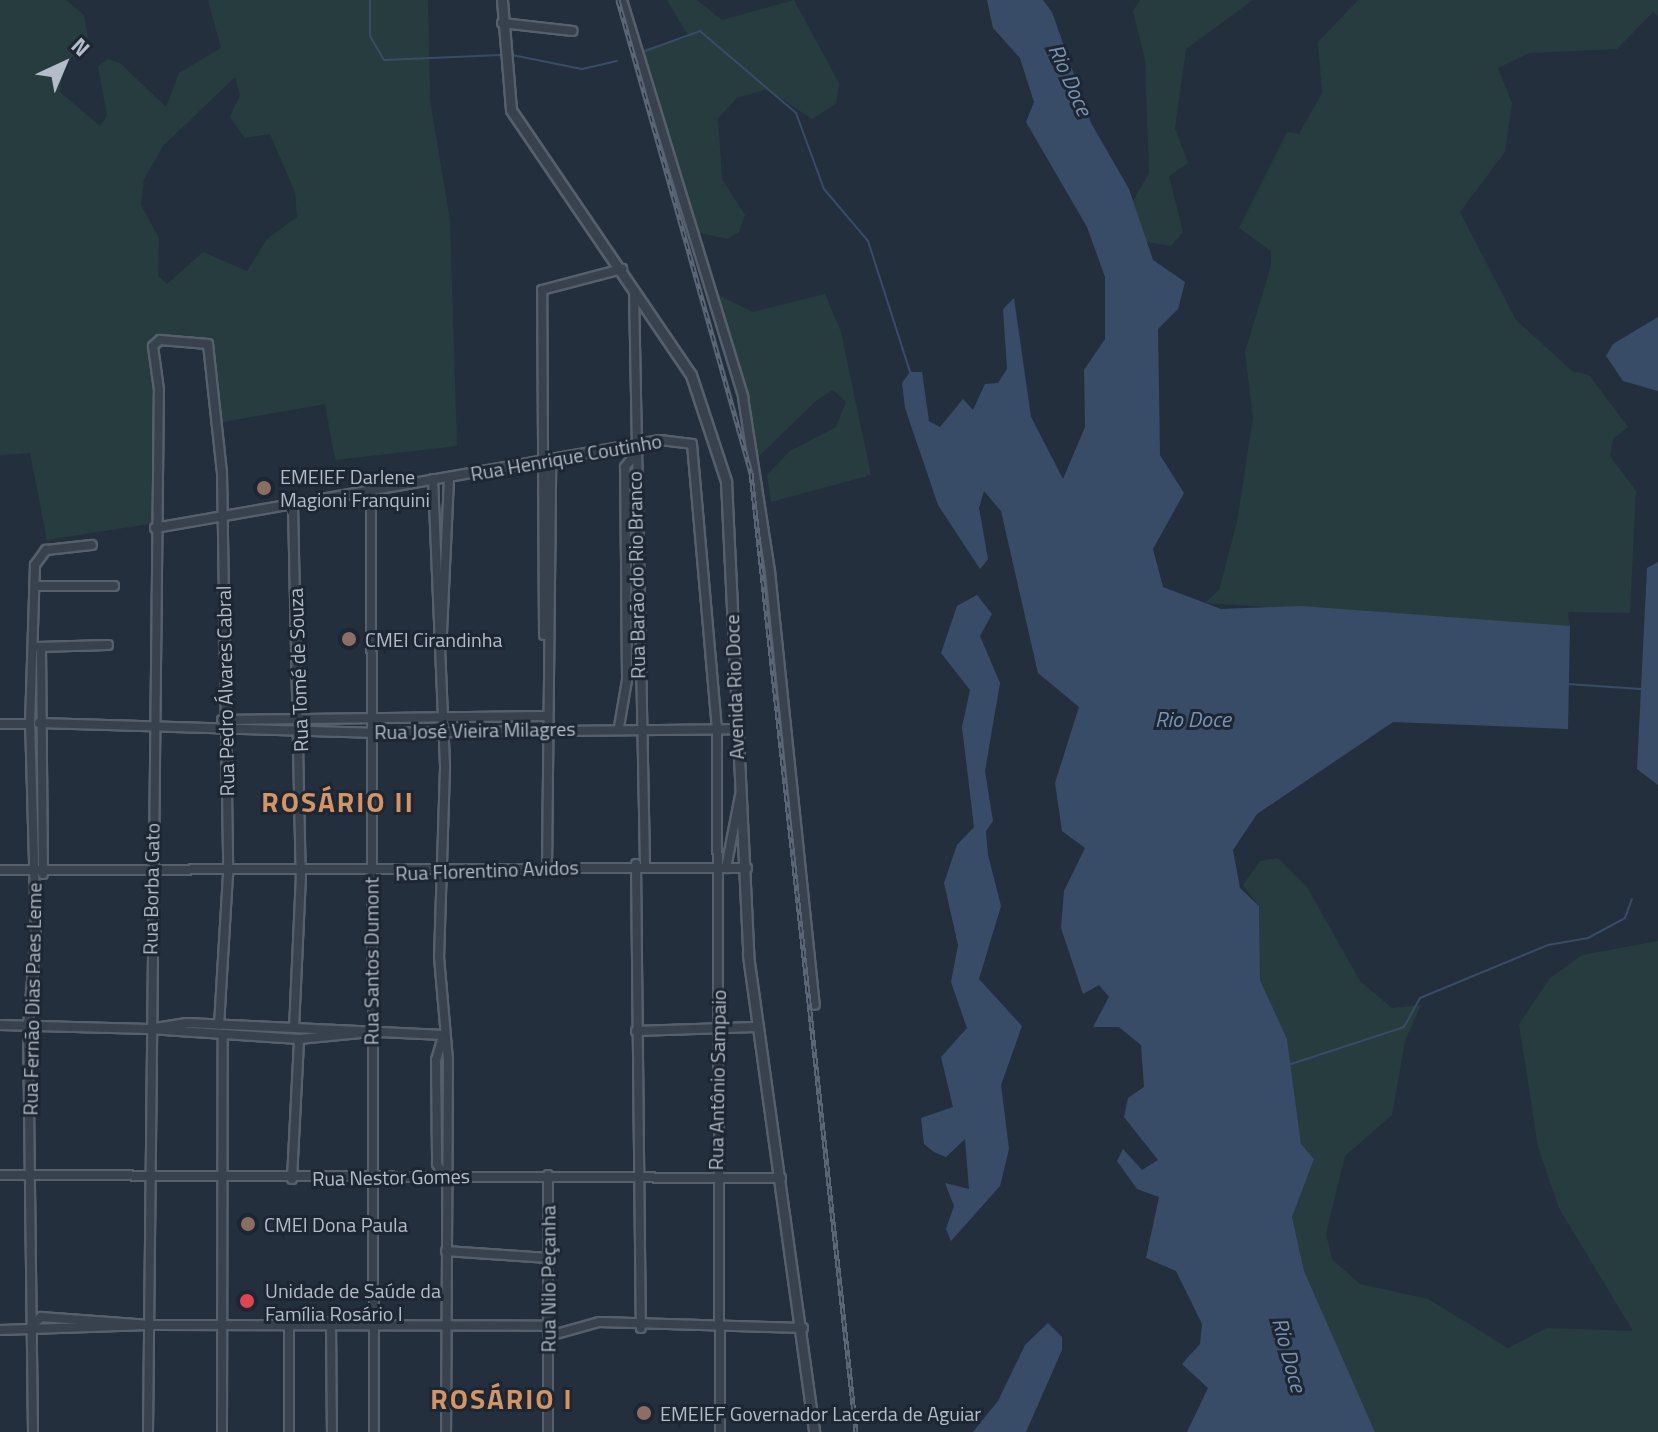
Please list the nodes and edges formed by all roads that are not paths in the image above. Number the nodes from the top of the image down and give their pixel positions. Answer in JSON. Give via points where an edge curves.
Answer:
{"nodes":[{"id":1,"x":502,"y":0,"type":"edge"},
{"id":2,"x":622,"y":0,"type":"edge"},
{"id":3,"x":502,"y":23,"type":"junction"},
{"id":4,"x":573,"y":31,"type":"dead end"},
{"id":5,"x":622,"y":269,"type":"junction"},
{"id":6,"x":634,"y":286,"type":"junction"},
{"id":7,"x":153,"y":346,"type":"joint"},
{"id":8,"x":632,"y":445,"type":"junction"},
{"id":9,"x":545,"y":450,"type":"junction"},
{"id":10,"x":634,"y":456,"type":"junction"},
{"id":11,"x":551,"y":460,"type":"junction"},
{"id":12,"x":541,"y":461,"type":"junction"},
{"id":13,"x":449,"y":477,"type":"junction"},
{"id":14,"x":433,"y":479,"type":"junction"},
{"id":15,"x":371,"y":490,"type":"junction"},
{"id":16,"x":293,"y":505,"type":"junction"},
{"id":17,"x":223,"y":517,"type":"junction"},
{"id":18,"x":155,"y":528,"type":"junction"},
{"id":19,"x":92,"y":545,"type":"dead end"},
{"id":20,"x":35,"y":586,"type":"junction"},
{"id":21,"x":114,"y":586,"type":"dead end"},
{"id":22,"x":442,"y":634,"type":"junction"},
{"id":23,"x":544,"y":635,"type":"junction"},
{"id":24,"x":108,"y":645,"type":"dead end"},
{"id":25,"x":37,"y":647,"type":"junction"},
{"id":26,"x":545,"y":716,"type":"junction"},
{"id":27,"x":443,"y":718,"type":"junction"},
{"id":28,"x":299,"y":720,"type":"junction"},
{"id":29,"x":370,"y":721,"type":"junction"},
{"id":30,"x":0,"y":724,"type":"edge"},
{"id":31,"x":34,"y":724,"type":"junction"},
{"id":32,"x":221,"y":724,"type":"junction"},
{"id":33,"x":153,"y":725,"type":"junction"},
{"id":34,"x":642,"y":726,"type":"junction"},
{"id":35,"x":619,"y":727,"type":"junction"},
{"id":36,"x":545,"y":729,"type":"junction"},
{"id":37,"x":717,"y":729,"type":"junction"},
{"id":38,"x":734,"y":729,"type":"junction"},
{"id":39,"x":444,"y":730,"type":"junction"},
{"id":40,"x":300,"y":732,"type":"junction"},
{"id":41,"x":370,"y":733,"type":"junction"},
{"id":42,"x":740,"y":795,"type":"junction"},
{"id":43,"x":640,"y":864,"type":"junction"},
{"id":44,"x":721,"y":868,"type":"junction"},
{"id":45,"x":748,"y":868,"type":"junction"},
{"id":46,"x":547,"y":869,"type":"junction"},
{"id":47,"x":0,"y":870,"type":"edge"},
{"id":48,"x":441,"y":872,"type":"junction"},
{"id":49,"x":38,"y":874,"type":"junction"},
{"id":50,"x":228,"y":874,"type":"junction"},
{"id":51,"x":152,"y":875,"type":"junction"},
{"id":52,"x":301,"y":875,"type":"junction"},
{"id":53,"x":372,"y":875,"type":"junction"},
{"id":54,"x":815,"y":1005,"type":"dead end"},
{"id":55,"x":0,"y":1025,"type":"edge"},
{"id":56,"x":28,"y":1026,"type":"junction"},
{"id":57,"x":755,"y":1027,"type":"junction"},
{"id":58,"x":294,"y":1028,"type":"junction"},
{"id":59,"x":149,"y":1029,"type":"junction"},
{"id":60,"x":719,"y":1029,"type":"junction"},
{"id":61,"x":221,"y":1030,"type":"junction"},
{"id":62,"x":636,"y":1031,"type":"junction"},
{"id":63,"x":371,"y":1032,"type":"junction"},
{"id":64,"x":444,"y":1035,"type":"junction"},
{"id":65,"x":299,"y":1039,"type":"junction"},
{"id":66,"x":29,"y":1174,"type":"junction"},
{"id":67,"x":638,"y":1174,"type":"junction"},
{"id":68,"x":0,"y":1175,"type":"edge"},
{"id":69,"x":548,"y":1175,"type":"junction"},
{"id":70,"x":444,"y":1176,"type":"junction"},
{"id":71,"x":148,"y":1177,"type":"junction"},
{"id":72,"x":368,"y":1177,"type":"junction"},
{"id":73,"x":716,"y":1178,"type":"junction"},
{"id":74,"x":781,"y":1178,"type":"junction"},
{"id":75,"x":221,"y":1179,"type":"junction"},
{"id":76,"x":292,"y":1179,"type":"junction"},
{"id":77,"x":446,"y":1251,"type":"junction"},
{"id":78,"x":548,"y":1258,"type":"junction"},
{"id":79,"x":224,"y":1321,"type":"junction"},
{"id":80,"x":289,"y":1322,"type":"junction"},
{"id":81,"x":331,"y":1322,"type":"junction"},
{"id":82,"x":374,"y":1322,"type":"junction"},
{"id":83,"x":150,"y":1325,"type":"junction"},
{"id":84,"x":30,"y":1327,"type":"junction"},
{"id":85,"x":447,"y":1327,"type":"junction"},
{"id":86,"x":641,"y":1328,"type":"junction"},
{"id":87,"x":721,"y":1328,"type":"junction"},
{"id":88,"x":804,"y":1328,"type":"junction"},
{"id":89,"x":0,"y":1330,"type":"edge"},
{"id":90,"x":550,"y":1331,"type":"junction"},
{"id":91,"x":33,"y":1432,"type":"edge"},
{"id":92,"x":148,"y":1432,"type":"edge"},
{"id":93,"x":222,"y":1432,"type":"edge"},
{"id":94,"x":289,"y":1432,"type":"edge"},
{"id":95,"x":332,"y":1432,"type":"edge"},
{"id":96,"x":374,"y":1432,"type":"edge"},
{"id":97,"x":446,"y":1432,"type":"edge"},
{"id":98,"x":548,"y":1432,"type":"edge"},
{"id":99,"x":720,"y":1432,"type":"edge"},
{"id":100,"x":814,"y":1432,"type":"edge"}],
"edges":[{"from":1,"to":3,"type":"street","name":"Avenida Rio Doce"},
{"from":2,"to":54,"type":"street","via":[[743,397],[770,572]]},
{"from":3,"to":4,"type":"street"},
{"from":3,"to":5,"type":"street","name":"Avenida Rio Doce","via":[[511,110]]},
{"from":5,"to":6,"type":"street","name":"Avenida Rio Doce"},
{"from":5,"to":9,"type":"street","via":[[542,290]]},
{"from":6,"to":8,"type":"street","name":"Rua Barão do Rio Branco"},
{"from":6,"to":38,"type":"street","name":"Avenida Rio Doce","via":[[691,375],[717,444],[731,550]]},
{"from":7,"to":17,"type":"street","name":"Rua Pedro Álvares Cabral","via":[[201,339],[210,356]]},
{"from":7,"to":18,"type":"street","name":"Rua Borba Gato"},
{"from":8,"to":10,"type":"street","name":"Rua Barão do Rio Branco"},
{"from":8,"to":11,"type":"street","name":"Rua Henrique Coutinho"},
{"from":8,"to":37,"type":"street","name":"Rua Henrique Coutinho","via":[[675,437],[692,444]]},
{"from":9,"to":11,"type":"street"},
{"from":9,"to":12,"type":"street"},
{"from":10,"to":34,"type":"street","name":"Rua Barão do Rio Branco"},
{"from":10,"to":35,"type":"street","via":[[625,467],[627,680]]},
{"from":11,"to":12,"type":"street","name":"Rua Henrique Coutinho"},
{"from":11,"to":23,"type":"street"},
{"from":12,"to":13,"type":"street","name":"Rua Henrique Coutinho"},
{"from":12,"to":23,"type":"street"},
{"from":13,"to":14,"type":"street","name":"Rua Henrique Coutinho"},
{"from":13,"to":22,"type":"street"},
{"from":14,"to":15,"type":"street","name":"Rua Henrique Coutinho"},
{"from":14,"to":22,"type":"street"},
{"from":15,"to":16,"type":"street","name":"Rua Henrique Coutinho"},
{"from":15,"to":29,"type":"street","name":"Rua Santos Dumont"},
{"from":16,"to":17,"type":"street","name":"Rua Henrique Coutinho"},
{"from":16,"to":28,"type":"street","name":"Rua Tomé de Souza"},
{"from":17,"to":18,"type":"street","name":"Rua Henrique Coutinho"},
{"from":17,"to":32,"type":"street","name":"Rua Pedro Álvares Cabral"},
{"from":18,"to":33,"type":"street","name":"Rua Borba Gato"},
{"from":19,"to":20,"type":"street","name":"Rua Fernão Dias Paes Leme","via":[[46,550],[35,565]]},
{"from":20,"to":21,"type":"street"},
{"from":20,"to":25,"type":"street","name":"Rua Fernão Dias Paes Leme"},
{"from":22,"to":27,"type":"street"},
{"from":23,"to":26,"type":"street"},
{"from":24,"to":25,"type":"street"},
{"from":25,"to":31,"type":"street","name":"Rua Fernão Dias Paes Leme"},
{"from":26,"to":27,"type":"street"},
{"from":26,"to":36,"type":"street"},
{"from":27,"to":29,"type":"street"},
{"from":27,"to":39,"type":"street"},
{"from":28,"to":29,"type":"street"},
{"from":28,"to":32,"type":"street"},
{"from":28,"to":40,"type":"street","name":"Rua Tomé de Souza"},
{"from":29,"to":41,"type":"street","name":"Rua Santos Dumont"},
{"from":30,"to":31,"type":"street","name":"Rua José Vieira Milagres"},
{"from":31,"to":33,"type":"street","name":"Rua José Vieira Milagres"},
{"from":31,"to":49,"type":"street","name":"Rua Fernão Dias Paes Leme"},
{"from":32,"to":33,"type":"street","name":"Rua José Vieira Milagres"},
{"from":32,"to":40,"type":"street","name":"Rua José Vieira Milagres"},
{"from":32,"to":50,"type":"street","name":"Rua Pedro Álvares Cabral"},
{"from":33,"to":51,"type":"street","name":"Rua Borba Gato"},
{"from":34,"to":35,"type":"street","name":"Rua José Vieira Milagres"},
{"from":34,"to":37,"type":"street","name":"Rua José Vieira Milagres"},
{"from":34,"to":43,"type":"street","name":"Rua Barão do Rio Branco"},
{"from":35,"to":36,"type":"street","name":"Rua José Vieira Milagres"},
{"from":36,"to":39,"type":"street","name":"Rua José Vieira Milagres"},
{"from":36,"to":46,"type":"street"},
{"from":37,"to":38,"type":"street","name":"Rua José Vieira Milagres"},
{"from":37,"to":44,"type":"street","name":"Rua Antônio Sampaio"},
{"from":38,"to":42,"type":"street","name":"Avenida Rio Doce"},
{"from":39,"to":41,"type":"street","name":"Rua José Vieira Milagres"},
{"from":39,"to":48,"type":"street"},
{"from":40,"to":41,"type":"street","name":"Rua José Vieira Milagres"},
{"from":40,"to":52,"type":"street","name":"Rua Tomé de Souza"},
{"from":41,"to":53,"type":"street","name":"Rua Santos Dumont"},
{"from":42,"to":44,"type":"street"},
{"from":42,"to":45,"type":"street","name":"Avenida Rio Doce"},
{"from":43,"to":44,"type":"street","name":"Rua Florentino Avidos"},
{"from":43,"to":46,"type":"street","name":"Rua Florentino Avidos"},
{"from":43,"to":62,"type":"street","name":"Rua Barão do Rio Branco"},
{"from":44,"to":45,"type":"street","name":"Rua Florentino Avidos"},
{"from":44,"to":60,"type":"street","name":"Rua Antônio Sampaio"},
{"from":45,"to":57,"type":"street","name":"Avenida Rio Doce"},
{"from":46,"to":48,"type":"street","name":"Rua Florentino Avidos"},
{"from":47,"to":49,"type":"street","name":"Rua Florentino Avidos"},
{"from":48,"to":53,"type":"street","name":"Rua Florentino Avidos"},
{"from":48,"to":64,"type":"street"},
{"from":49,"to":51,"type":"street","name":"Rua Florentino Avidos"},
{"from":49,"to":56,"type":"street","name":"Rua Fernão Dias Paes Leme"},
{"from":50,"to":51,"type":"street","name":"Rua Florentino Avidos"},
{"from":50,"to":52,"type":"street","name":"Rua Florentino Avidos"},
{"from":50,"to":61,"type":"street","name":"Rua Pedro Álvares Cabral"},
{"from":51,"to":59,"type":"street","name":"Rua Borba Gato"},
{"from":52,"to":53,"type":"street","name":"Rua Florentino Avidos"},
{"from":52,"to":58,"type":"street","name":"Rua Tomé de Souza"},
{"from":53,"to":63,"type":"street","name":"Rua Santos Dumont"},
{"from":55,"to":56,"type":"street"},
{"from":56,"to":59,"type":"street"},
{"from":56,"to":66,"type":"street","name":"Rua Fernão Dias Paes Leme"},
{"from":57,"to":60,"type":"street"},
{"from":57,"to":74,"type":"street","name":"Avenida Rio Doce"},
{"from":58,"to":61,"type":"street"},
{"from":58,"to":63,"type":"street"},
{"from":59,"to":61,"type":"street"},
{"from":59,"to":71,"type":"street","name":"Rua Borba Gato"},
{"from":60,"to":62,"type":"street"},
{"from":60,"to":73,"type":"street","name":"Rua Antônio Sampaio"},
{"from":61,"to":65,"type":"street"},
{"from":61,"to":75,"type":"street","name":"Rua Pedro Álvares Cabral"},
{"from":62,"to":67,"type":"street"},
{"from":63,"to":64,"type":"street"},
{"from":63,"to":65,"type":"street"},
{"from":63,"to":72,"type":"street","name":"Rua Santos Dumont"},
{"from":64,"to":70,"type":"street","via":[[436,1060],[437,1164]]},
{"from":65,"to":76,"type":"street"},
{"from":66,"to":68,"type":"street","name":"Rua Nestor Gomes"},
{"from":66,"to":71,"type":"street","name":"Rua Nestor Gomes"},
{"from":66,"to":84,"type":"street","name":"Rua Fernão Dias Paes Leme"},
{"from":67,"to":69,"type":"street","name":"Rua Nestor Gomes"},
{"from":67,"to":73,"type":"street","name":"Rua Nestor Gomes"},
{"from":67,"to":86,"type":"street"},
{"from":69,"to":70,"type":"street","name":"Rua Nestor Gomes"},
{"from":69,"to":78,"type":"street","name":"Rua Nilo Peçanha"},
{"from":70,"to":72,"type":"street","name":"Rua Nestor Gomes"},
{"from":70,"to":77,"type":"street"},
{"from":71,"to":75,"type":"street","name":"Rua Nestor Gomes"},
{"from":71,"to":83,"type":"street","name":"Rua Borba Gato"},
{"from":72,"to":76,"type":"street","name":"Rua Nestor Gomes"},
{"from":72,"to":82,"type":"street","name":"Rua Santos Dumont"},
{"from":73,"to":74,"type":"street","name":"Rua Nestor Gomes"},
{"from":73,"to":87,"type":"street","name":"Rua Antônio Sampaio"},
{"from":74,"to":88,"type":"street","name":"Avenida Rio Doce"},
{"from":75,"to":76,"type":"street","name":"Rua Nestor Gomes"},
{"from":75,"to":79,"type":"street","name":"Rua Pedro Álvares Cabral"},
{"from":77,"to":78,"type":"street"},
{"from":77,"to":85,"type":"street"},
{"from":78,"to":90,"type":"street","name":"Rua Nilo Peçanha"},
{"from":79,"to":80,"type":"street"},
{"from":79,"to":83,"type":"street"},
{"from":79,"to":93,"type":"street","name":"Rua Pedro Álvares Cabral"},
{"from":80,"to":81,"type":"street"},
{"from":80,"to":94,"type":"street"},
{"from":81,"to":82,"type":"street"},
{"from":81,"to":95,"type":"street"},
{"from":82,"to":85,"type":"street"},
{"from":82,"to":96,"type":"street","name":"Rua Santos Dumont"},
{"from":83,"to":84,"type":"street"},
{"from":83,"to":92,"type":"street","name":"Rua Borba Gato"},
{"from":84,"to":89,"type":"street"},
{"from":84,"to":91,"type":"street","name":"Rua Fernão Dias Paes Leme"},
{"from":85,"to":90,"type":"street"},
{"from":85,"to":97,"type":"street"},
{"from":86,"to":87,"type":"street"},
{"from":86,"to":90,"type":"street","via":[[599,1322]]},
{"from":87,"to":88,"type":"street"},
{"from":87,"to":99,"type":"street","name":"Rua Antônio Sampaio"},
{"from":88,"to":100,"type":"street","name":"Avenida Rio Doce"},
{"from":90,"to":98,"type":"street","name":"Rua Nilo Peçanha"}]}
